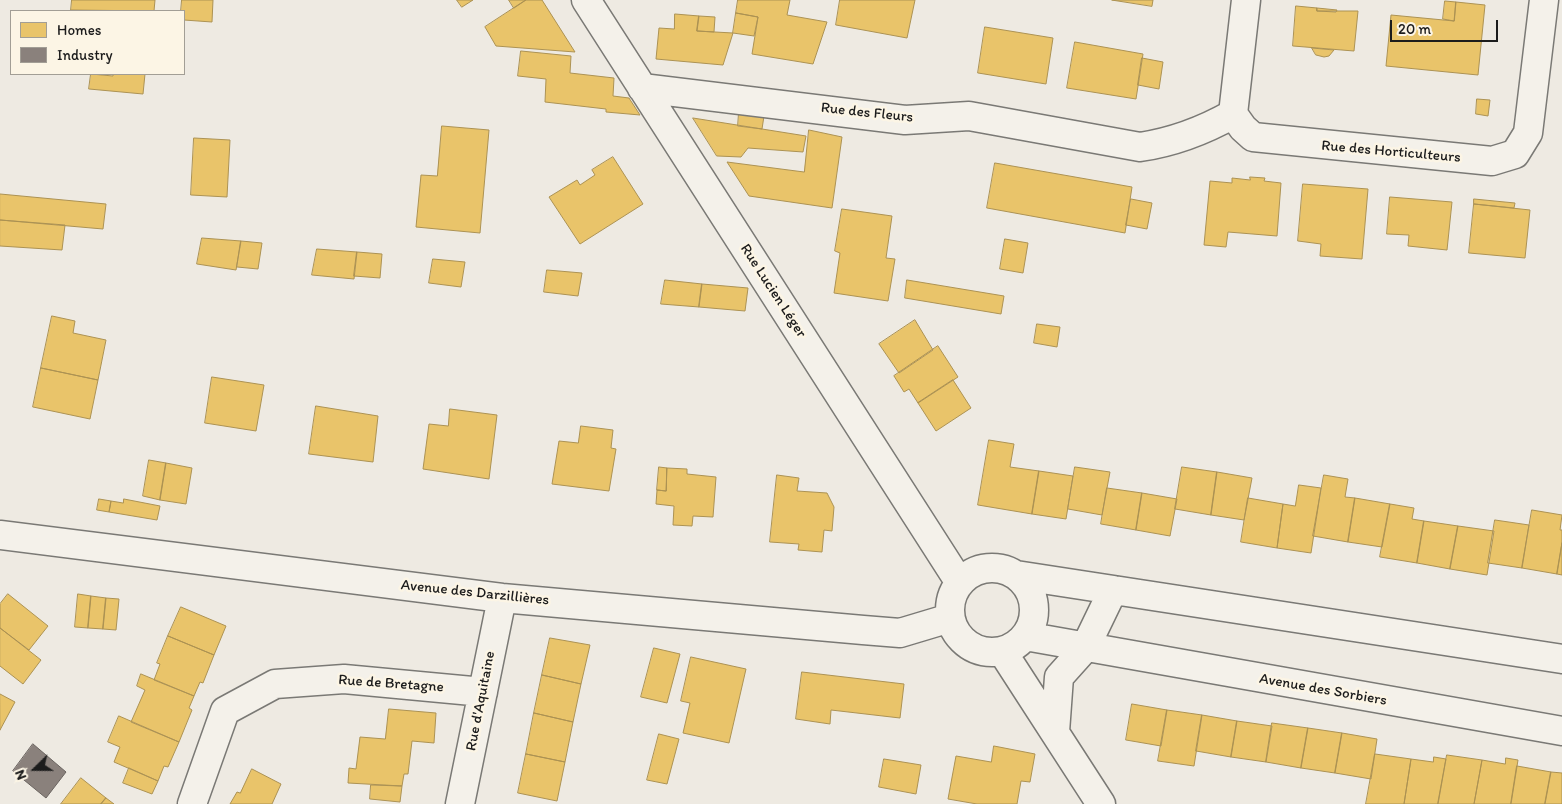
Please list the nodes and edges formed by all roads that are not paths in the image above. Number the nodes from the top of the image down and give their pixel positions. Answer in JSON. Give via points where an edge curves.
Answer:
{"nodes":[{"id":1,"x":586,"y":0,"type":"edge"},
{"id":2,"x":1246,"y":0,"type":"edge"},
{"id":3,"x":1544,"y":0,"type":"edge"},
{"id":4,"x":642,"y":88,"type":"junction"},
{"id":5,"x":1233,"y":114,"type":"junction"},
{"id":6,"x":0,"y":536,"type":"edge"},
{"id":7,"x":1016,"y":575,"type":"junction"},
{"id":8,"x":960,"y":583,"type":"junction"},
{"id":9,"x":1113,"y":590,"type":"junction"},
{"id":10,"x":502,"y":598,"type":"junction"},
{"id":11,"x":950,"y":618,"type":"junction"},
{"id":12,"x":1025,"y":636,"type":"junction"},
{"id":13,"x":1085,"y":648,"type":"junction"},
{"id":14,"x":1002,"y":651,"type":"junction"},
{"id":15,"x":1562,"y":659,"type":"edge"},
{"id":16,"x":483,"y":692,"type":"junction"},
{"id":17,"x":1562,"y":731,"type":"edge"},
{"id":18,"x":1055,"y":732,"type":"junction"},
{"id":19,"x":192,"y":804,"type":"edge"},
{"id":20,"x":460,"y":804,"type":"edge"},
{"id":21,"x":1101,"y":804,"type":"edge"}],
"edges":[{"from":1,"to":4,"type":"street","name":"Rue Lucien Léger"},
{"from":2,"to":5,"type":"street"},
{"from":3,"to":5,"type":"street","name":"Rue des Horticulteurs","via":[[1528,133],[1516,154],[1492,161],[1262,139],[1253,137]]},
{"from":4,"to":5,"type":"street","name":"Rue des Fleurs","via":[[905,120],[969,116],[1140,147],[1166,143],[1205,130]]},
{"from":4,"to":8,"type":"street","name":"Rue Lucien Léger"},
{"from":6,"to":10,"type":"street","name":"Avenue des Darzillières"},
{"from":7,"to":8,"type":"street","via":[[989,568],[975,571]]},
{"from":7,"to":9,"type":"street"},
{"from":7,"to":12,"type":"street","via":[[1032,598],[1032,625]]},
{"from":8,"to":11,"type":"street","via":[[954,590]]},
{"from":9,"to":13,"type":"street"},
{"from":9,"to":15,"type":"street"},
{"from":10,"to":11,"type":"street","name":"Avenue des Darzillières","via":[[900,633]]},
{"from":10,"to":16,"type":"street","name":"Rue d'Aquitaine"},
{"from":11,"to":14,"type":"street","via":[[955,631],[975,649]]},
{"from":12,"to":13,"type":"street","name":"Avenue des Sorbiers"},
{"from":12,"to":14,"type":"street","via":[[1015,646]]},
{"from":13,"to":17,"type":"street","name":"Avenue des Sorbiers"},
{"from":13,"to":18,"type":"street","via":[[1059,676]]},
{"from":14,"to":18,"type":"street"},
{"from":16,"to":19,"type":"street","name":"Rue de Bretagne","via":[[344,679],[275,684],[225,711]]},
{"from":16,"to":20,"type":"street","name":"Rue d'Aquitaine"},
{"from":18,"to":21,"type":"street"}]}
